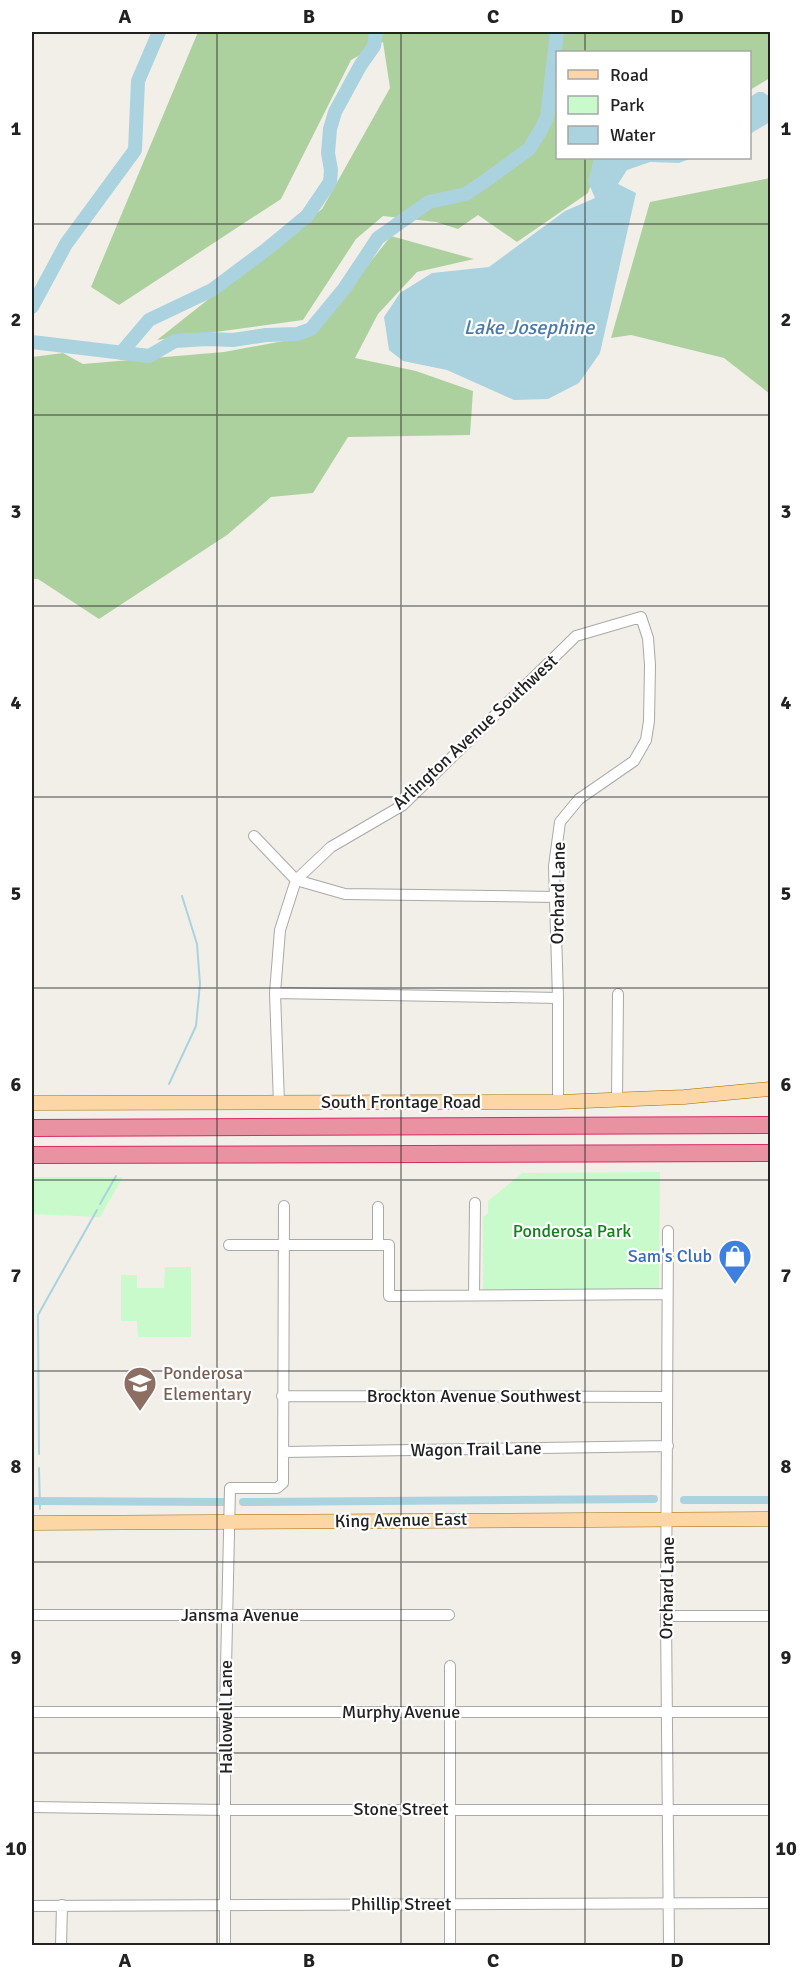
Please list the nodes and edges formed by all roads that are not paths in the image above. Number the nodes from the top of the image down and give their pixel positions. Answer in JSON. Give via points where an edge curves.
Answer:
{"nodes":[{"id":1,"x":641,"y":616,"type":"joint"},
{"id":2,"x":254,"y":836,"type":"dead end"},
{"id":3,"x":296,"y":880,"type":"junction"},
{"id":4,"x":555,"y":897,"type":"junction"},
{"id":5,"x":275,"y":993,"type":"junction"},
{"id":6,"x":618,"y":994,"type":"dead end"},
{"id":7,"x":558,"y":998,"type":"junction"},
{"id":8,"x":771,"y":1089,"type":"edge"},
{"id":9,"x":617,"y":1100,"type":"junction"},
{"id":10,"x":279,"y":1102,"type":"junction"},
{"id":11,"x":558,"y":1102,"type":"junction"},
{"id":12,"x":32,"y":1103,"type":"edge"},
{"id":13,"x":771,"y":1125,"type":"edge"},
{"id":14,"x":32,"y":1128,"type":"edge"},
{"id":15,"x":771,"y":1153,"type":"edge"},
{"id":16,"x":32,"y":1155,"type":"edge"},
{"id":17,"x":475,"y":1203,"type":"dead end"},
{"id":18,"x":284,"y":1206,"type":"dead end"},
{"id":19,"x":378,"y":1207,"type":"dead end"},
{"id":20,"x":668,"y":1231,"type":"dead end"},
{"id":21,"x":229,"y":1245,"type":"dead end"},
{"id":22,"x":283,"y":1245,"type":"junction"},
{"id":23,"x":378,"y":1245,"type":"junction"},
{"id":24,"x":667,"y":1294,"type":"junction"},
{"id":25,"x":474,"y":1295,"type":"junction"},
{"id":26,"x":282,"y":1396,"type":"junction"},
{"id":27,"x":667,"y":1397,"type":"junction"},
{"id":28,"x":668,"y":1446,"type":"junction"},
{"id":29,"x":283,"y":1452,"type":"junction"},
{"id":30,"x":668,"y":1518,"type":"junction"},
{"id":31,"x":771,"y":1519,"type":"edge"},
{"id":32,"x":230,"y":1522,"type":"junction"},
{"id":33,"x":32,"y":1523,"type":"edge"},
{"id":34,"x":32,"y":1615,"type":"edge"},
{"id":35,"x":227,"y":1615,"type":"junction"},
{"id":36,"x":449,"y":1615,"type":"dead end"},
{"id":37,"x":666,"y":1616,"type":"junction"},
{"id":38,"x":771,"y":1616,"type":"edge"},
{"id":39,"x":450,"y":1666,"type":"dead end"},
{"id":40,"x":450,"y":1711,"type":"junction"},
{"id":41,"x":32,"y":1712,"type":"edge"},
{"id":42,"x":771,"y":1712,"type":"edge"},
{"id":43,"x":225,"y":1713,"type":"junction"},
{"id":44,"x":667,"y":1713,"type":"junction"},
{"id":45,"x":32,"y":1807,"type":"edge"},
{"id":46,"x":450,"y":1808,"type":"junction"},
{"id":47,"x":668,"y":1809,"type":"junction"},
{"id":48,"x":226,"y":1810,"type":"junction"},
{"id":49,"x":771,"y":1810,"type":"edge"},
{"id":50,"x":771,"y":1903,"type":"edge"},
{"id":51,"x":451,"y":1904,"type":"junction"},
{"id":52,"x":669,"y":1904,"type":"junction"},
{"id":53,"x":63,"y":1905,"type":"junction"},
{"id":54,"x":225,"y":1905,"type":"junction"},
{"id":55,"x":32,"y":1906,"type":"edge"},
{"id":56,"x":61,"y":1946,"type":"edge"},
{"id":57,"x":225,"y":1946,"type":"edge"},
{"id":58,"x":450,"y":1946,"type":"edge"},
{"id":59,"x":669,"y":1946,"type":"edge"}],
"edges":[{"from":1,"to":3,"type":"street","name":"Arlington Avenue Southwest","via":[[576,636],[403,805],[331,847]]},
{"from":1,"to":4,"type":"street","name":"Orchard Lane","via":[[650,665],[646,740],[634,761],[579,799],[561,822],[554,866]]},
{"from":2,"to":3,"type":"street"},
{"from":3,"to":4,"type":"street","via":[[345,894]]},
{"from":3,"to":5,"type":"street","name":"Arlington Avenue Southwest","via":[[280,930]]},
{"from":4,"to":7,"type":"street","name":"Orchard Lane"},
{"from":5,"to":7,"type":"street"},
{"from":5,"to":10,"type":"street","name":"Arlington Avenue Southwest"},
{"from":6,"to":9,"type":"street"},
{"from":7,"to":11,"type":"street","name":"Orchard Lane"},
{"from":8,"to":9,"type":"main road","name":"South Frontage Road"},
{"from":9,"to":11,"type":"main road","name":"South Frontage Road"},
{"from":10,"to":11,"type":"main road","name":"South Frontage Road"},
{"from":10,"to":12,"type":"main road","name":"South Frontage Road"},
{"from":13,"to":14,"type":"highway"},
{"from":15,"to":16,"type":"highway"},
{"from":17,"to":25,"type":"street"},
{"from":18,"to":22,"type":"street"},
{"from":19,"to":23,"type":"street"},
{"from":20,"to":24,"type":"street","name":"Orchard Lane"},
{"from":21,"to":22,"type":"street"},
{"from":22,"to":23,"type":"street"},
{"from":22,"to":26,"type":"street"},
{"from":23,"to":25,"type":"street","via":[[389,1245],[389,1296]]},
{"from":24,"to":25,"type":"street"},
{"from":24,"to":27,"type":"street","name":"Orchard Lane"},
{"from":26,"to":27,"type":"street","name":"Brockton Avenue Southwest"},
{"from":26,"to":29,"type":"street"},
{"from":27,"to":28,"type":"street","name":"Orchard Lane"},
{"from":28,"to":29,"type":"street","name":"Wagon Trail Lane"},
{"from":28,"to":30,"type":"street","name":"Orchard Lane"},
{"from":29,"to":32,"type":"street","name":"Hallowell Lane","via":[[283,1483],[277,1488],[230,1488]]},
{"from":30,"to":31,"type":"main road","name":"King Avenue East"},
{"from":30,"to":32,"type":"main road","name":"King Avenue East"},
{"from":30,"to":37,"type":"street","name":"Orchard Lane"},
{"from":32,"to":33,"type":"main road","name":"King Avenue East"},
{"from":32,"to":35,"type":"street","name":"Hallowell Lane"},
{"from":34,"to":35,"type":"street","name":"Jansma Avenue"},
{"from":35,"to":36,"type":"street","name":"Jansma Avenue"},
{"from":35,"to":43,"type":"street","name":"Hallowell Lane"},
{"from":37,"to":38,"type":"street"},
{"from":37,"to":44,"type":"street","name":"Orchard Lane"},
{"from":39,"to":40,"type":"street"},
{"from":40,"to":43,"type":"street","name":"Murphy Avenue"},
{"from":40,"to":44,"type":"street","name":"Murphy Avenue"},
{"from":40,"to":46,"type":"street"},
{"from":41,"to":43,"type":"street","name":"Murphy Avenue"},
{"from":42,"to":44,"type":"street","name":"Murphy Avenue"},
{"from":43,"to":48,"type":"street","name":"Hallowell Lane"},
{"from":44,"to":47,"type":"street","name":"Orchard Lane"},
{"from":45,"to":48,"type":"street","name":"Stone Street"},
{"from":46,"to":47,"type":"street","name":"Stone Street"},
{"from":46,"to":48,"type":"street","name":"Stone Street"},
{"from":46,"to":51,"type":"street"},
{"from":47,"to":49,"type":"street","name":"Stone Street"},
{"from":47,"to":52,"type":"street","name":"Orchard Lane"},
{"from":48,"to":54,"type":"street","name":"Hallowell Lane"},
{"from":50,"to":52,"type":"street","name":"Phillip Street"},
{"from":51,"to":52,"type":"street","name":"Phillip Street"},
{"from":51,"to":54,"type":"street","name":"Phillip Street"},
{"from":51,"to":58,"type":"street"},
{"from":52,"to":59,"type":"street","name":"Orchard Lane"},
{"from":53,"to":54,"type":"street","name":"Phillip Street"},
{"from":53,"to":55,"type":"street","name":"Phillip Street"},
{"from":53,"to":56,"type":"street"},
{"from":54,"to":57,"type":"street","name":"Hallowell Lane"}]}
